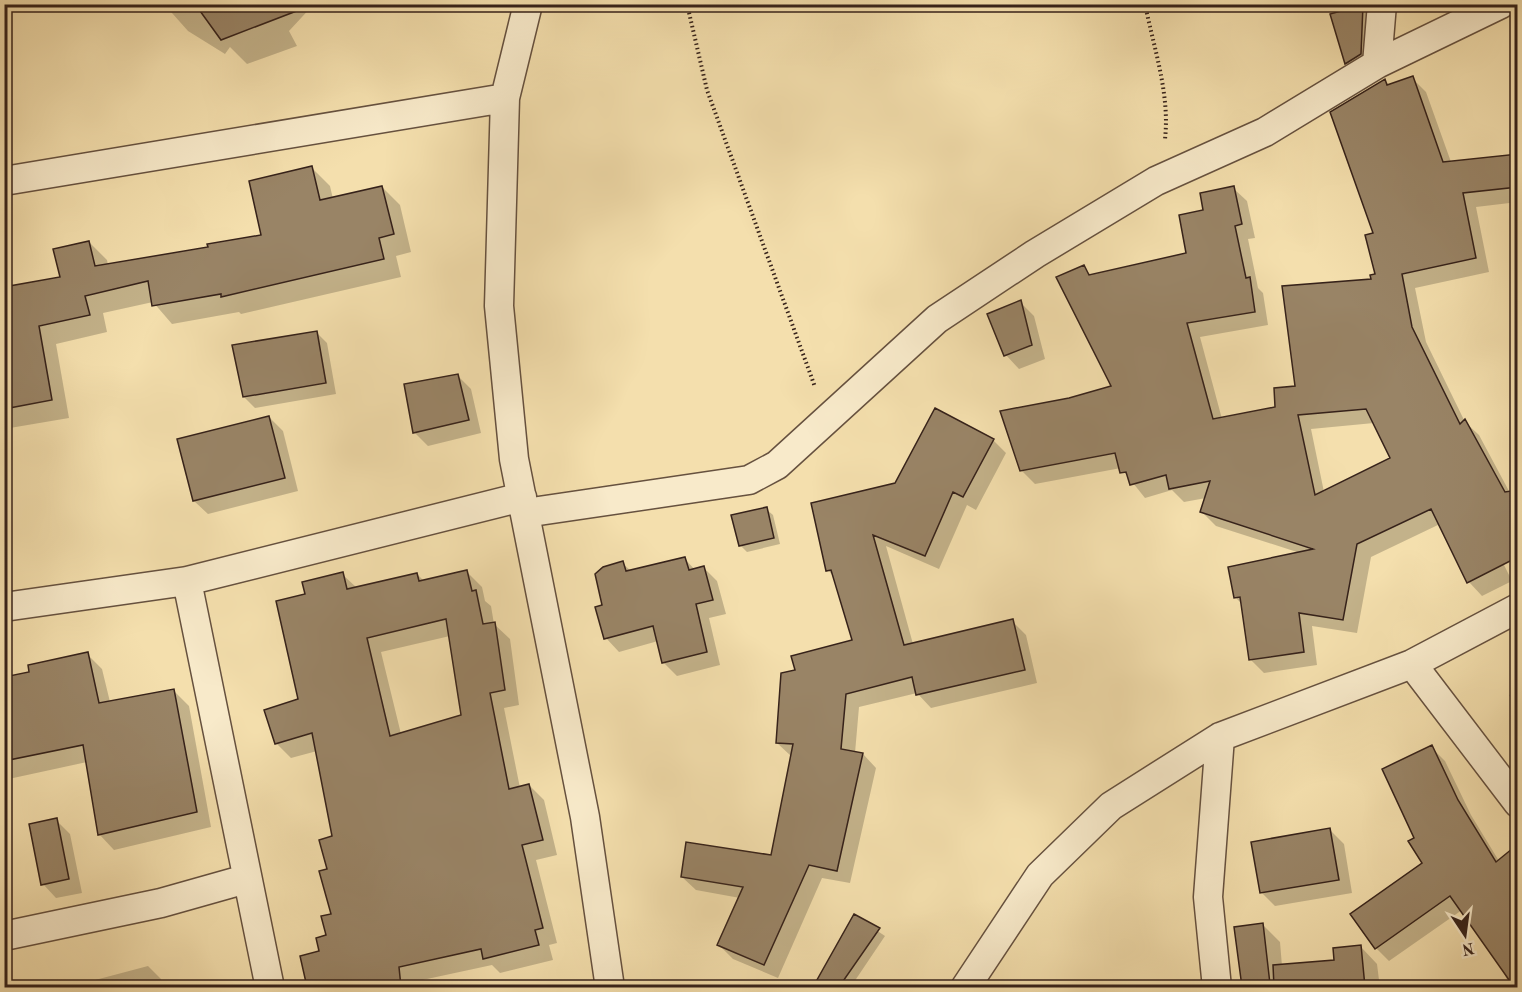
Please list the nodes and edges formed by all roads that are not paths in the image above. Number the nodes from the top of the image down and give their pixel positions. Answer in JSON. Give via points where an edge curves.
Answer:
{"nodes":[{"id":1,"x":528,"y":4,"type":"edge"},
{"id":2,"x":1382,"y":4,"type":"edge"},
{"id":3,"x":1501,"y":4,"type":"edge"},
{"id":4,"x":1377,"y":64,"type":"junction"},
{"id":5,"x":505,"y":98,"type":"junction"},
{"id":6,"x":4,"y":181,"type":"edge"},
{"id":7,"x":523,"y":505,"type":"junction"},
{"id":8,"x":187,"y":581,"type":"junction"},
{"id":9,"x":4,"y":607,"type":"edge"},
{"id":10,"x":1518,"y":608,"type":"edge"},
{"id":11,"x":1412,"y":664,"type":"junction"},
{"id":12,"x":1220,"y":737,"type":"junction"},
{"id":13,"x":1518,"y":803,"type":"edge"},
{"id":14,"x":246,"y":879,"type":"junction"},
{"id":15,"x":4,"y":936,"type":"edge"},
{"id":16,"x":270,"y":987,"type":"edge"},
{"id":17,"x":610,"y":987,"type":"edge"},
{"id":18,"x":965,"y":987,"type":"edge"},
{"id":19,"x":1218,"y":987,"type":"edge"}],
"edges":[{"from":1,"to":5,"type":"street"},
{"from":2,"to":4,"type":"street"},
{"from":3,"to":4,"type":"street"},
{"from":4,"to":7,"type":"street","via":[[1265,132],[1156,181],[1035,254],[937,319],[777,465],[749,480]]},
{"from":5,"to":6,"type":"street"},
{"from":5,"to":7,"type":"street","via":[[499,306],[514,459]]},
{"from":7,"to":8,"type":"street"},
{"from":7,"to":17,"type":"street","via":[[585,817]]},
{"from":8,"to":9,"type":"street"},
{"from":8,"to":14,"type":"street"},
{"from":10,"to":11,"type":"street"},
{"from":11,"to":12,"type":"street"},
{"from":11,"to":13,"type":"street"},
{"from":12,"to":18,"type":"street","via":[[1111,806],[1040,875]]},
{"from":12,"to":19,"type":"street","via":[[1208,897]]},
{"from":14,"to":15,"type":"street","via":[[161,903]]},
{"from":14,"to":16,"type":"street"}]}
